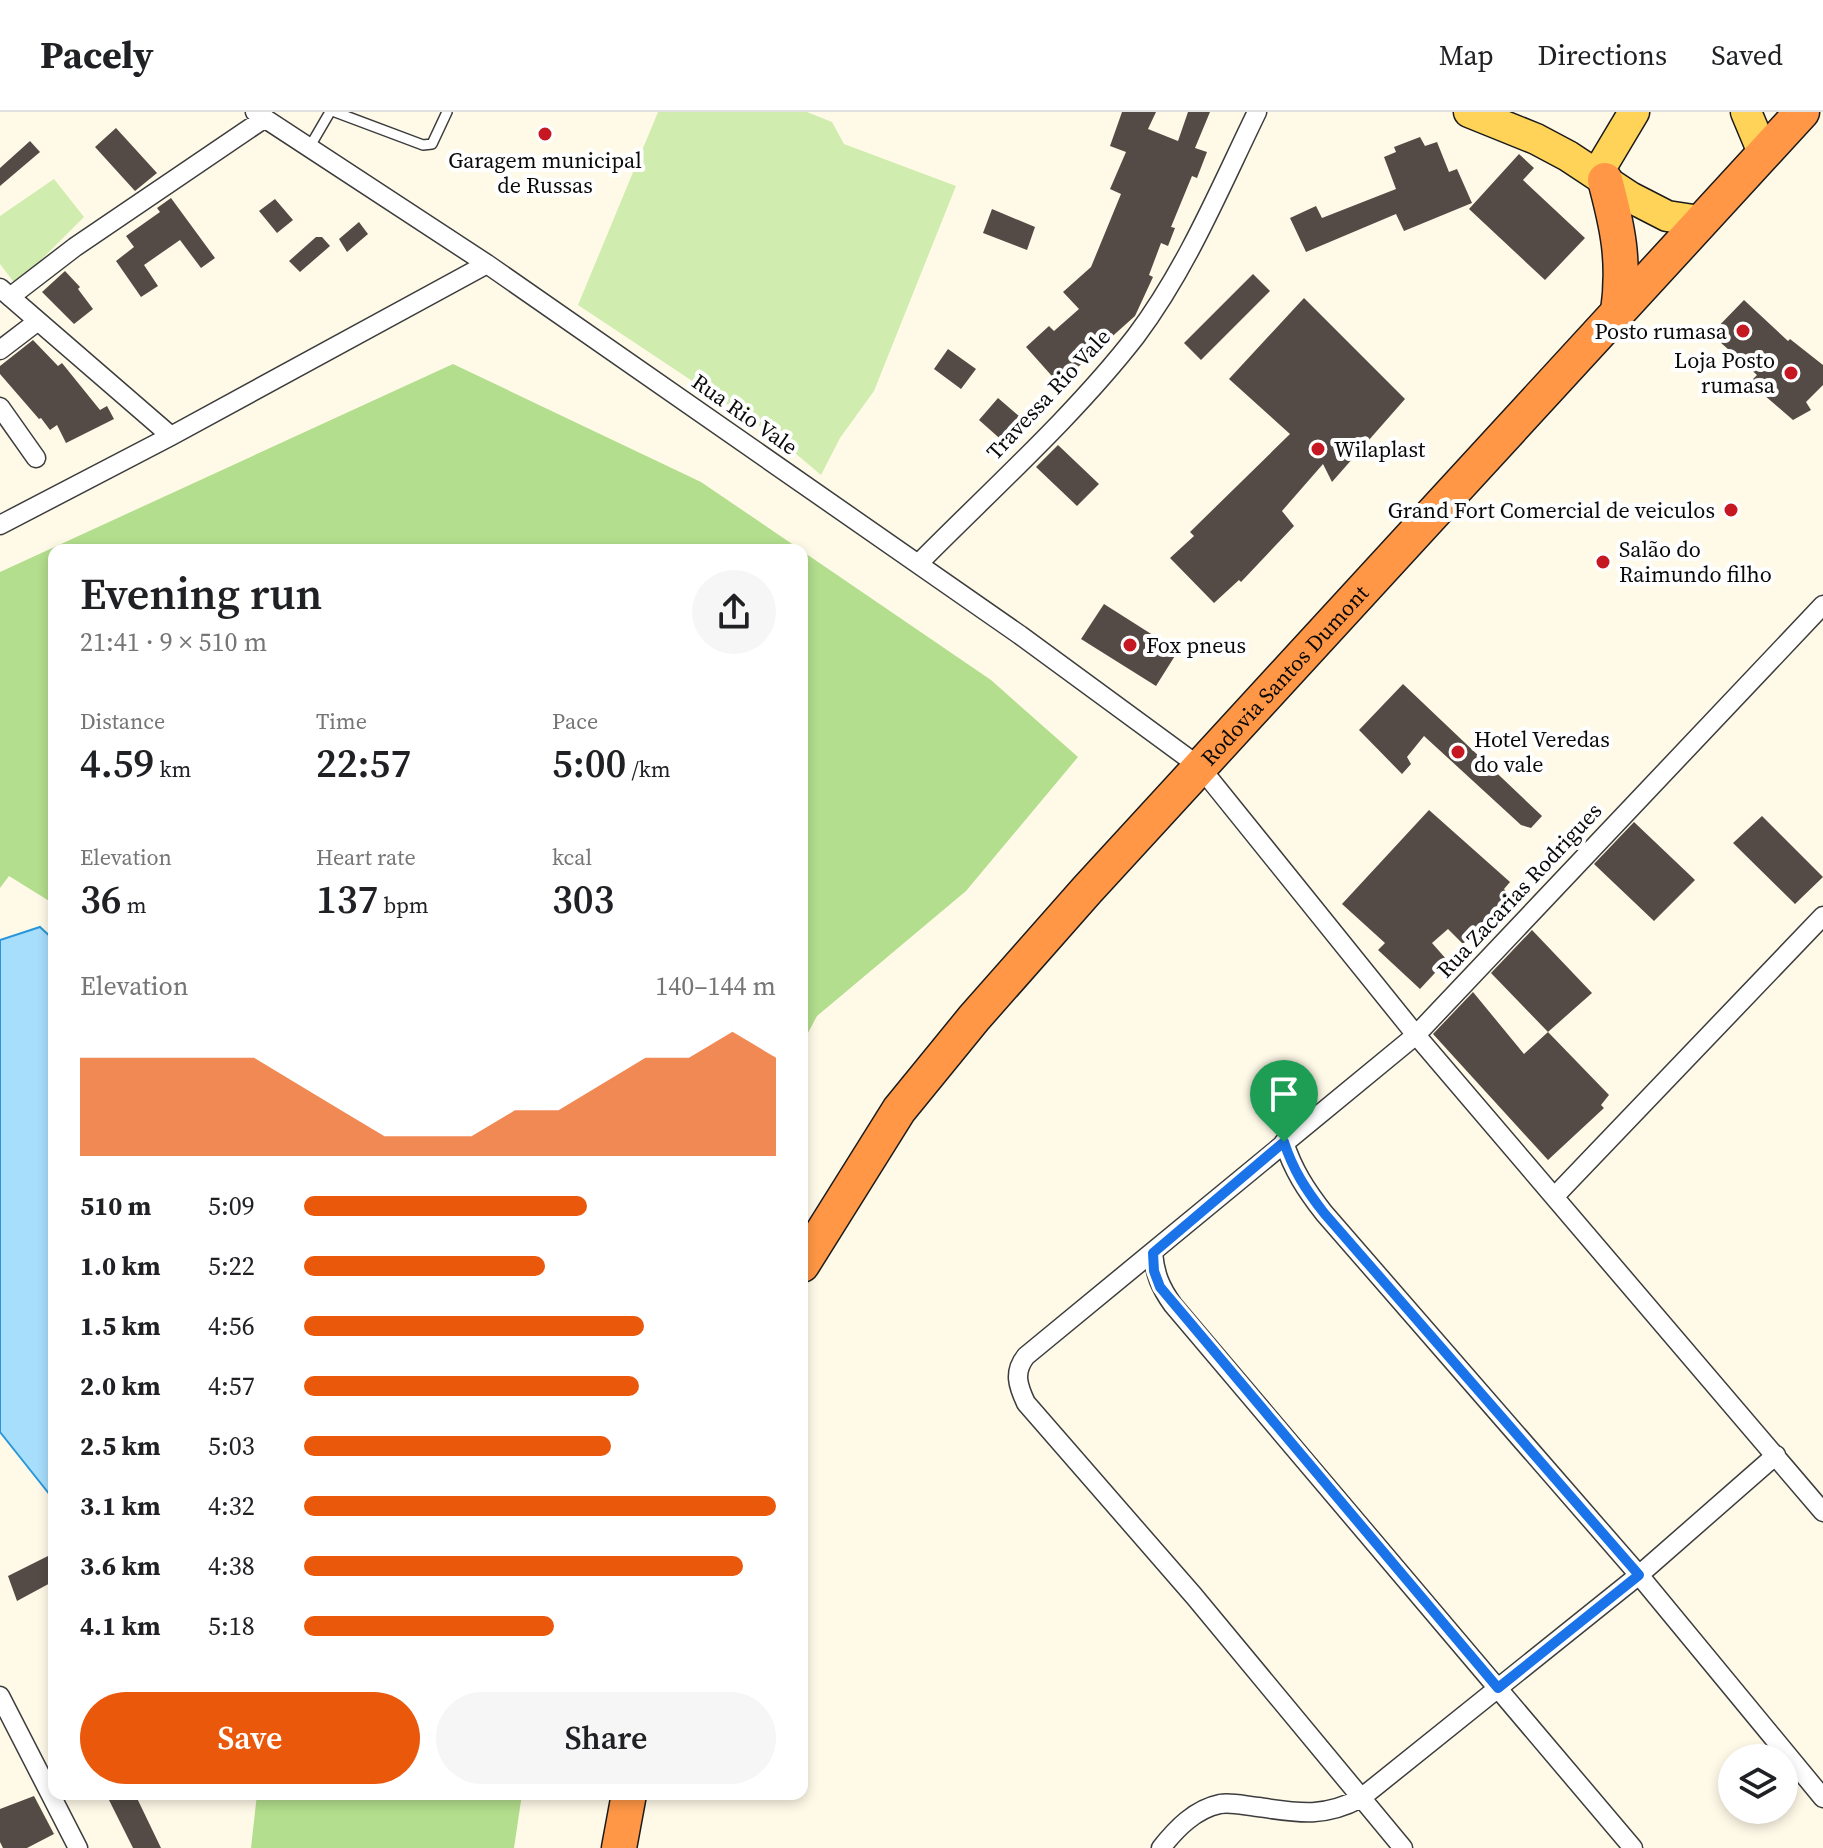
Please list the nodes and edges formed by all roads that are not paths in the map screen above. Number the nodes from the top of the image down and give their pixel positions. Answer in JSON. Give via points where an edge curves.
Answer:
{"nodes":[{"id":1,"x":333,"y":112,"type":"edge"},
{"id":2,"x":447,"y":112,"type":"edge"},
{"id":3,"x":1257,"y":112,"type":"edge"},
{"id":4,"x":1469,"y":112,"type":"edge"},
{"id":5,"x":1634,"y":112,"type":"edge"},
{"id":6,"x":1746,"y":112,"type":"edge"},
{"id":7,"x":1802,"y":112,"type":"edge"},
{"id":8,"x":260,"y":115,"type":"edge"},
{"id":9,"x":309,"y":148,"type":"junction"},
{"id":10,"x":1764,"y":155,"type":"junction"},
{"id":11,"x":1601,"y":177,"type":"junction"},
{"id":12,"x":1700,"y":221,"type":"junction"},
{"id":13,"x":487,"y":264,"type":"junction"},
{"id":14,"x":5,"y":292,"type":"edge"},
{"id":15,"x":1618,"y":312,"type":"junction"},
{"id":16,"x":38,"y":321,"type":"junction"},
{"id":17,"x":0,"y":350,"type":"edge"},
{"id":18,"x":0,"y":407,"type":"edge"},
{"id":19,"x":171,"y":436,"type":"junction"},
{"id":20,"x":36,"y":458,"type":"dead end"},
{"id":21,"x":0,"y":525,"type":"edge"},
{"id":22,"x":918,"y":564,"type":"junction"},
{"id":23,"x":1823,"y":605,"type":"edge"},
{"id":24,"x":1200,"y":767,"type":"junction"},
{"id":25,"x":1823,"y":916,"type":"edge"},
{"id":26,"x":1416,"y":1035,"type":"junction"},
{"id":27,"x":1284,"y":1142,"type":"junction"},
{"id":28,"x":1555,"y":1196,"type":"junction"},
{"id":29,"x":1153,"y":1253,"type":"junction"},
{"id":30,"x":808,"y":1255,"type":"edge"},
{"id":31,"x":1776,"y":1455,"type":"junction"},
{"id":32,"x":1823,"y":1512,"type":"edge"},
{"id":33,"x":1639,"y":1575,"type":"junction"},
{"id":34,"x":1498,"y":1688,"type":"junction"},
{"id":35,"x":0,"y":1696,"type":"edge"},
{"id":36,"x":6,"y":1719,"type":"edge"},
{"id":37,"x":48,"y":1794,"type":"edge"},
{"id":38,"x":1361,"y":1798,"type":"junction"},
{"id":39,"x":1823,"y":1798,"type":"edge"},
{"id":40,"x":51,"y":1800,"type":"edge"},
{"id":41,"x":628,"y":1800,"type":"edge"},
{"id":42,"x":78,"y":1848,"type":"edge"},
{"id":43,"x":619,"y":1848,"type":"edge"},
{"id":44,"x":1161,"y":1848,"type":"edge"},
{"id":45,"x":1403,"y":1848,"type":"edge"},
{"id":46,"x":1633,"y":1848,"type":"edge"}],
"edges":[{"from":1,"to":2,"type":"lane","via":[[423,145],[432,144]]},
{"from":1,"to":9,"type":"lane"},
{"from":3,"to":22,"type":"street","name":"Travessa Rio Vale","via":[[1172,283],[1136,335],[1097,383]]},
{"from":4,"to":11,"type":"main road","via":[[1536,139]]},
{"from":5,"to":11,"type":"main road"},
{"from":6,"to":10,"type":"main road"},
{"from":7,"to":10,"type":"highway","name":"Rodovia Santos Dumont"},
{"from":8,"to":9,"type":"street","name":"Rua Rio Vale"},
{"from":8,"to":14,"type":"street"},
{"from":9,"to":13,"type":"street","name":"Rua Rio Vale"},
{"from":10,"to":12,"type":"highway","name":"Rodovia Santos Dumont"},
{"from":11,"to":12,"type":"main road","via":[[1667,216]]},
{"from":11,"to":15,"type":"highway","via":[[1620,241]]},
{"from":12,"to":15,"type":"highway","name":"Rodovia Santos Dumont"},
{"from":13,"to":19,"type":"street"},
{"from":13,"to":22,"type":"street","name":"Rua Rio Vale"},
{"from":14,"to":16,"type":"street"},
{"from":15,"to":24,"type":"highway","name":"Rodovia Santos Dumont"},
{"from":16,"to":17,"type":"street"},
{"from":16,"to":19,"type":"street"},
{"from":18,"to":20,"type":"street"},
{"from":19,"to":21,"type":"street"},
{"from":22,"to":24,"type":"street","name":"Rua Rio Vale"},
{"from":23,"to":26,"type":"street","name":"Rua Zacarias Rodrigues"},
{"from":24,"to":26,"type":"street","name":"Rua Rio Vale"},
{"from":24,"to":30,"type":"highway","name":"Rodovia Santos Dumont","via":[[974,1018],[899,1110]]},
{"from":25,"to":28,"type":"street"},
{"from":26,"to":27,"type":"street","name":"Rua Zacarias Rodrigues"},
{"from":26,"to":28,"type":"street","name":"Rua Rio Vale"},
{"from":27,"to":29,"type":"street","name":"Rua Zacarias Rodrigues"},
{"from":27,"to":33,"type":"street","via":[[1303,1187],[1324,1213]]},
{"from":28,"to":31,"type":"street","name":"Rua Rio Vale"},
{"from":29,"to":34,"type":"street","via":[[1160,1287],[1173,1305]]},
{"from":29,"to":38,"type":"street","name":"Rua Zacarias Rodrigues","via":[[1026,1356],[1018,1366],[1019,1389]]},
{"from":31,"to":32,"type":"street","name":"Rua Rio Vale"},
{"from":31,"to":33,"type":"street"},
{"from":33,"to":34,"type":"street"},
{"from":33,"to":39,"type":"street"},
{"from":34,"to":38,"type":"street"},
{"from":34,"to":46,"type":"street"},
{"from":35,"to":36,"type":"street"},
{"from":36,"to":37,"type":"street"},
{"from":38,"to":44,"type":"street","via":[[1342,1809],[1304,1814],[1220,1804],[1191,1817]]},
{"from":38,"to":45,"type":"street"},
{"from":40,"to":42,"type":"street"},
{"from":41,"to":43,"type":"highway"}]}
